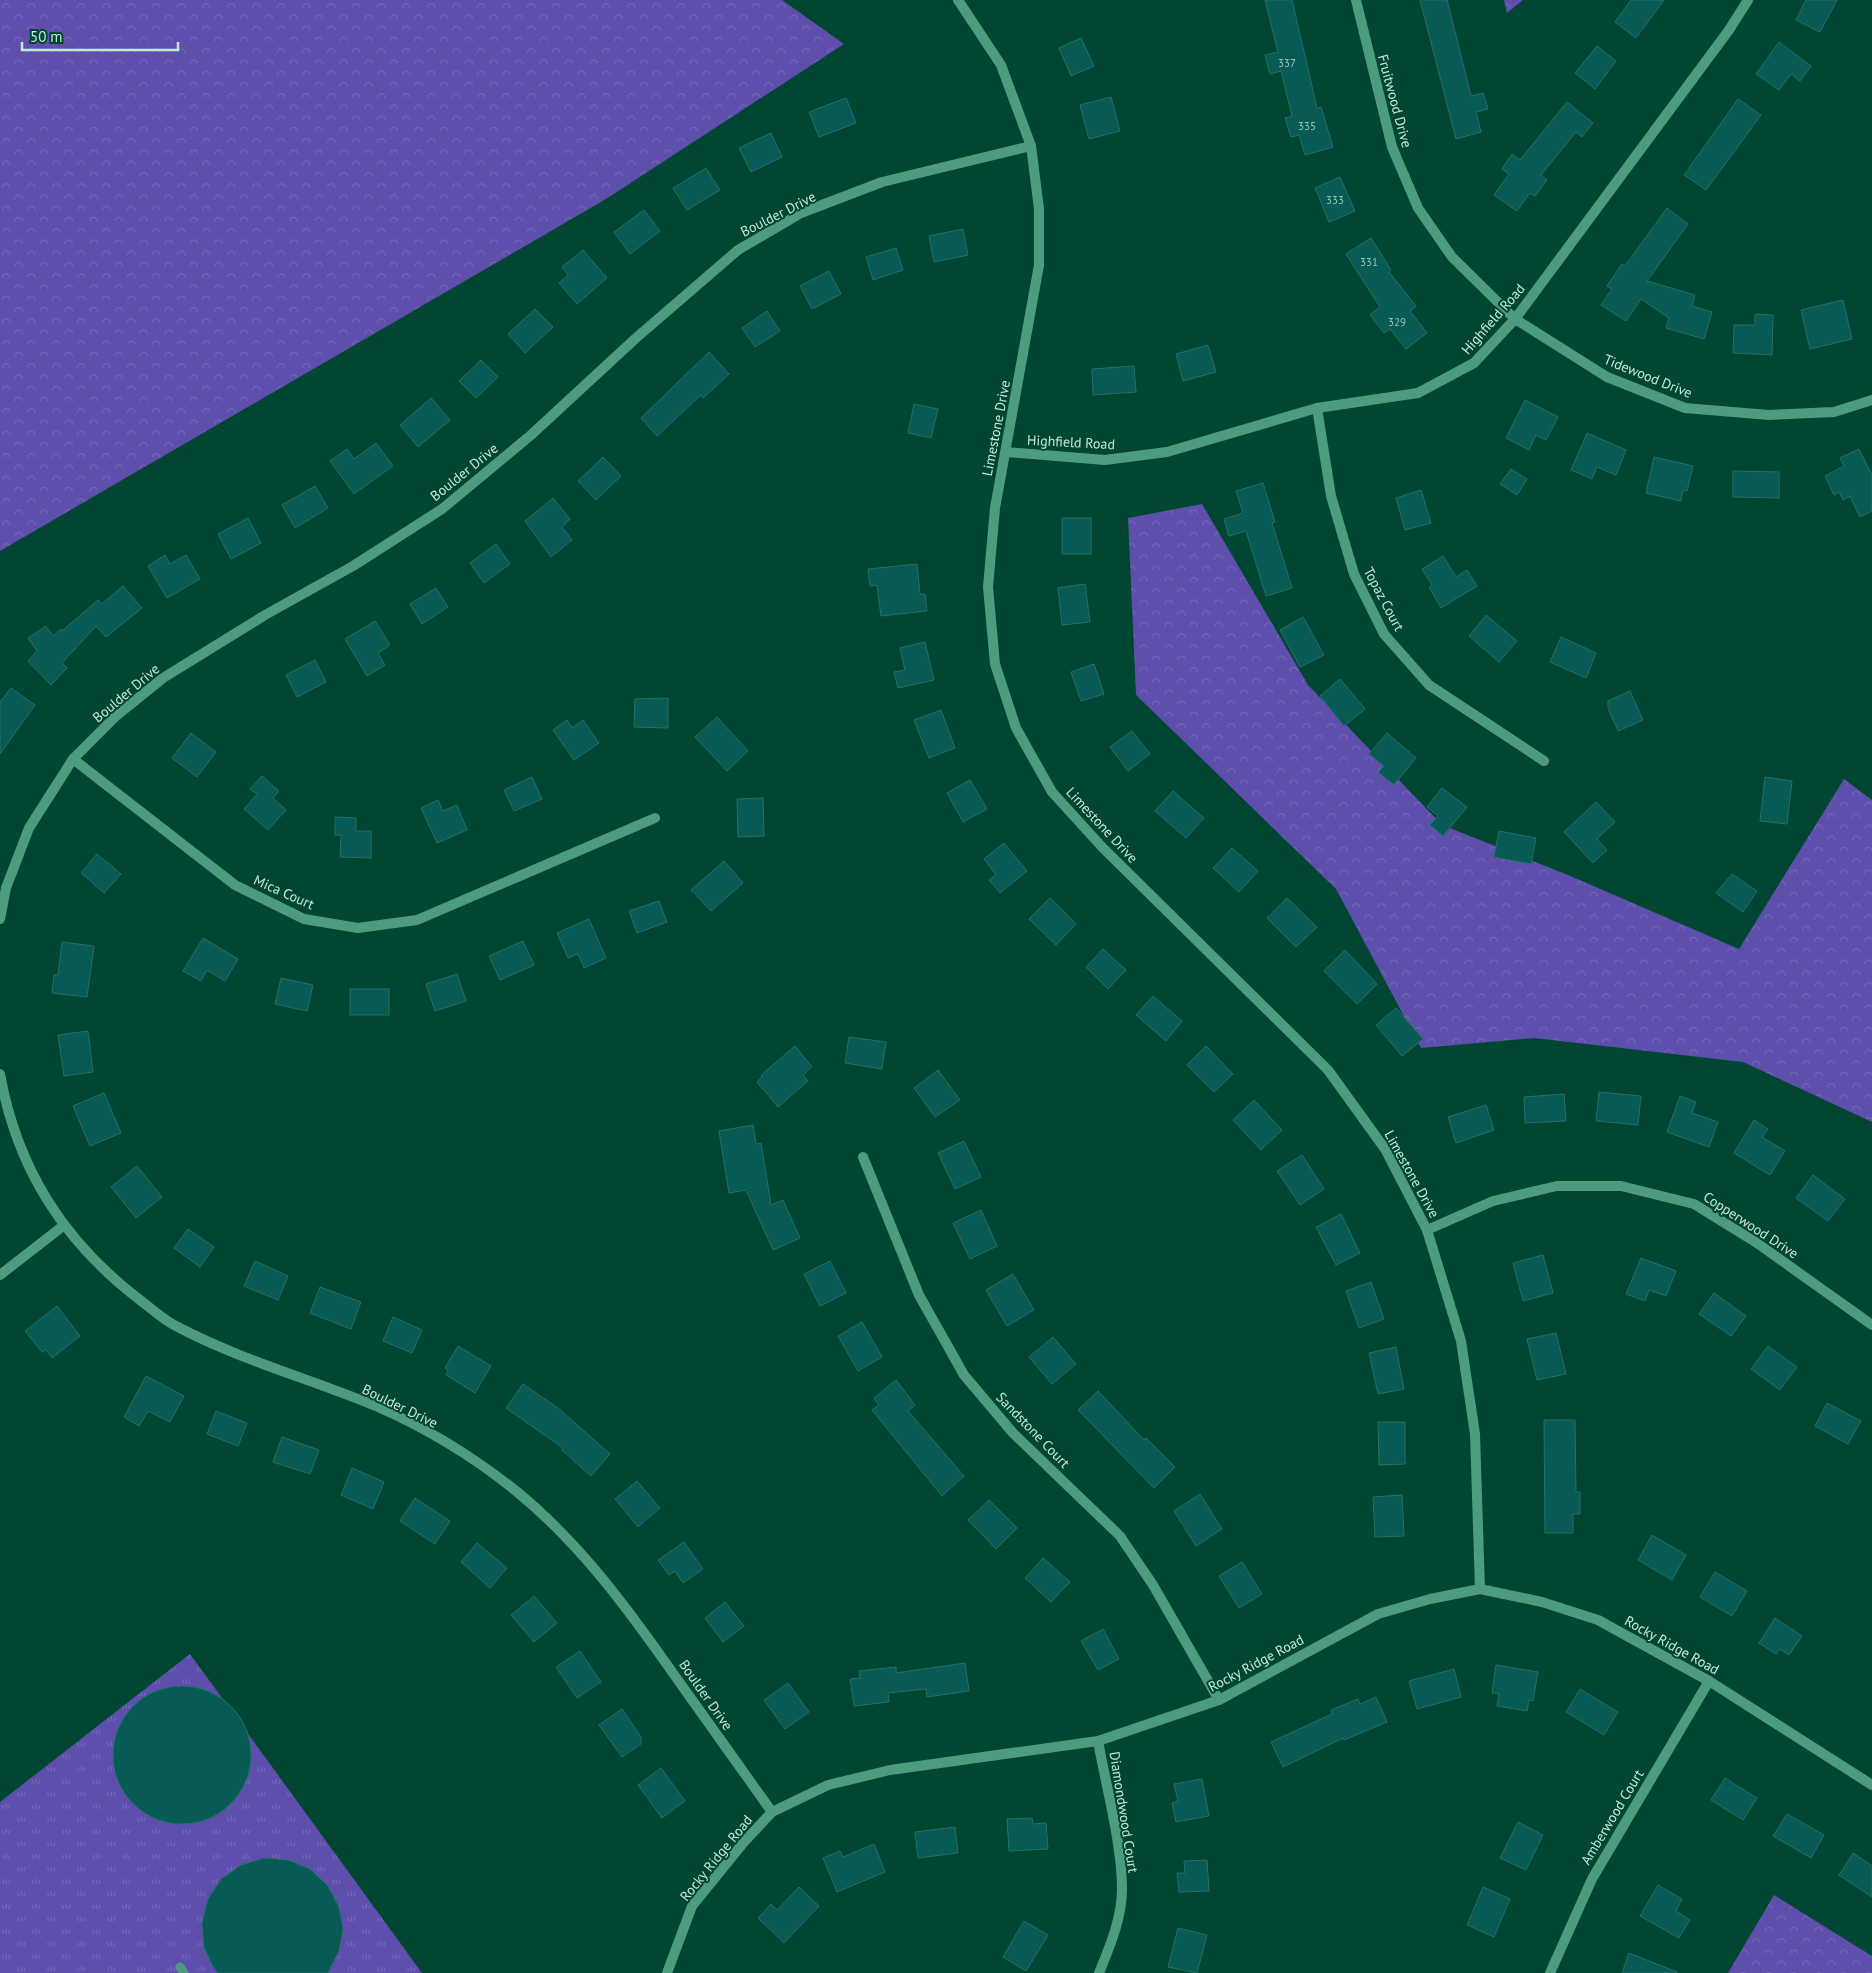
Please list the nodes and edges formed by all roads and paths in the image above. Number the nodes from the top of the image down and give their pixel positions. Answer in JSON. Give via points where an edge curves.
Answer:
{"nodes":[{"id":1,"x":958,"y":0,"type":"edge"},
{"id":2,"x":1356,"y":0,"type":"edge"},
{"id":3,"x":1748,"y":0,"type":"edge"},
{"id":4,"x":1031,"y":146,"type":"junction"},
{"id":5,"x":1515,"y":319,"type":"junction"},
{"id":6,"x":1872,"y":400,"type":"edge"},
{"id":7,"x":1318,"y":408,"type":"junction"},
{"id":8,"x":1006,"y":452,"type":"junction"},
{"id":9,"x":73,"y":759,"type":"junction"},
{"id":10,"x":1544,"y":761,"type":"dead end"},
{"id":11,"x":655,"y":818,"type":"dead end"},
{"id":12,"x":0,"y":919,"type":"edge"},
{"id":13,"x":0,"y":1074,"type":"edge"},
{"id":14,"x":863,"y":1157,"type":"dead end"},
{"id":15,"x":63,"y":1226,"type":"junction"},
{"id":16,"x":1428,"y":1230,"type":"junction"},
{"id":17,"x":0,"y":1275,"type":"edge"},
{"id":18,"x":1872,"y":1325,"type":"edge"},
{"id":19,"x":1480,"y":1589,"type":"junction"},
{"id":20,"x":1709,"y":1681,"type":"junction"},
{"id":21,"x":1219,"y":1700,"type":"junction"},
{"id":22,"x":1098,"y":1741,"type":"junction"},
{"id":23,"x":1872,"y":1785,"type":"edge"},
{"id":24,"x":772,"y":1812,"type":"junction"},
{"id":25,"x":667,"y":1973,"type":"edge"},
{"id":26,"x":1099,"y":1973,"type":"edge"},
{"id":27,"x":1550,"y":1973,"type":"edge"}],
"edges":[{"from":1,"to":4,"type":"street","name":"Limestone Drive","via":[[1001,65]]},
{"from":2,"to":5,"type":"street","name":"Fruitwood Drive","via":[[1392,147],[1418,208],[1452,257]]},
{"from":3,"to":5,"type":"street","name":"Highfield Road"},
{"from":4,"to":8,"type":"street","name":"Limestone Drive","via":[[1039,209],[1039,265]]},
{"from":4,"to":9,"type":"street","name":"Boulder Drive","via":[[882,182],[801,214],[738,250],[531,434],[442,508],[354,566],[265,615],[163,678],[116,716]]},
{"from":5,"to":6,"type":"street","name":"Tidewood Drive","via":[[1607,377],[1685,408],[1769,415],[1834,412]]},
{"from":5,"to":7,"type":"street","name":"Highfield Road","via":[[1474,363],[1418,393]]},
{"from":7,"to":8,"type":"street","name":"Highfield Road","via":[[1168,452],[1105,460]]},
{"from":7,"to":10,"type":"street","name":"Topaz Court","via":[[1330,496],[1351,566],[1384,634],[1429,686]]},
{"from":8,"to":16,"type":"street","name":"Limestone Drive","via":[[995,508],[988,587],[995,664],[1016,728],[1052,792],[1102,847],[1328,1070],[1385,1149]]},
{"from":9,"to":11,"type":"street","name":"Mica Court","via":[[236,885],[304,919],[358,928],[417,920]]},
{"from":9,"to":12,"type":"street","name":"Boulder Drive","via":[[29,828],[6,888]]},
{"from":13,"to":15,"type":"street","name":"Boulder Drive","via":[[4,1098],[24,1160]]},
{"from":14,"to":21,"type":"street","name":"Sandstone Court","via":[[919,1295],[964,1375],[1013,1433],[1120,1536],[1153,1585]]},
{"from":15,"to":17,"type":"street"},
{"from":15,"to":24,"type":"street","name":"Boulder Drive","via":[[119,1284],[174,1325],[380,1408],[452,1446],[516,1491],[567,1539],[618,1595]]},
{"from":16,"to":18,"type":"street","name":"Copperwood Drive","via":[[1502,1199],[1557,1186],[1621,1186],[1694,1204],[1757,1243]]},
{"from":16,"to":19,"type":"street","name":"Limestone Drive","via":[[1461,1341],[1475,1434]]},
{"from":19,"to":20,"type":"street","name":"Rocky Ridge Road","via":[[1542,1602],[1598,1620]]},
{"from":19,"to":21,"type":"street","name":"Rocky Ridge Road","via":[[1378,1614]]},
{"from":20,"to":23,"type":"street","name":"Rocky Ridge Road"},
{"from":20,"to":27,"type":"street","name":"Amberwood Court","via":[[1592,1879]]},
{"from":21,"to":22,"type":"street","name":"Rocky Ridge Road"},
{"from":22,"to":24,"type":"street","name":"Rocky Ridge Road","via":[[890,1770],[828,1785]]},
{"from":22,"to":26,"type":"street","name":"Diamondwood Court","via":[[1116,1834],[1122,1889],[1116,1932]]},
{"from":24,"to":25,"type":"street","name":"Rocky Ridge Road","via":[[692,1906]]}]}
